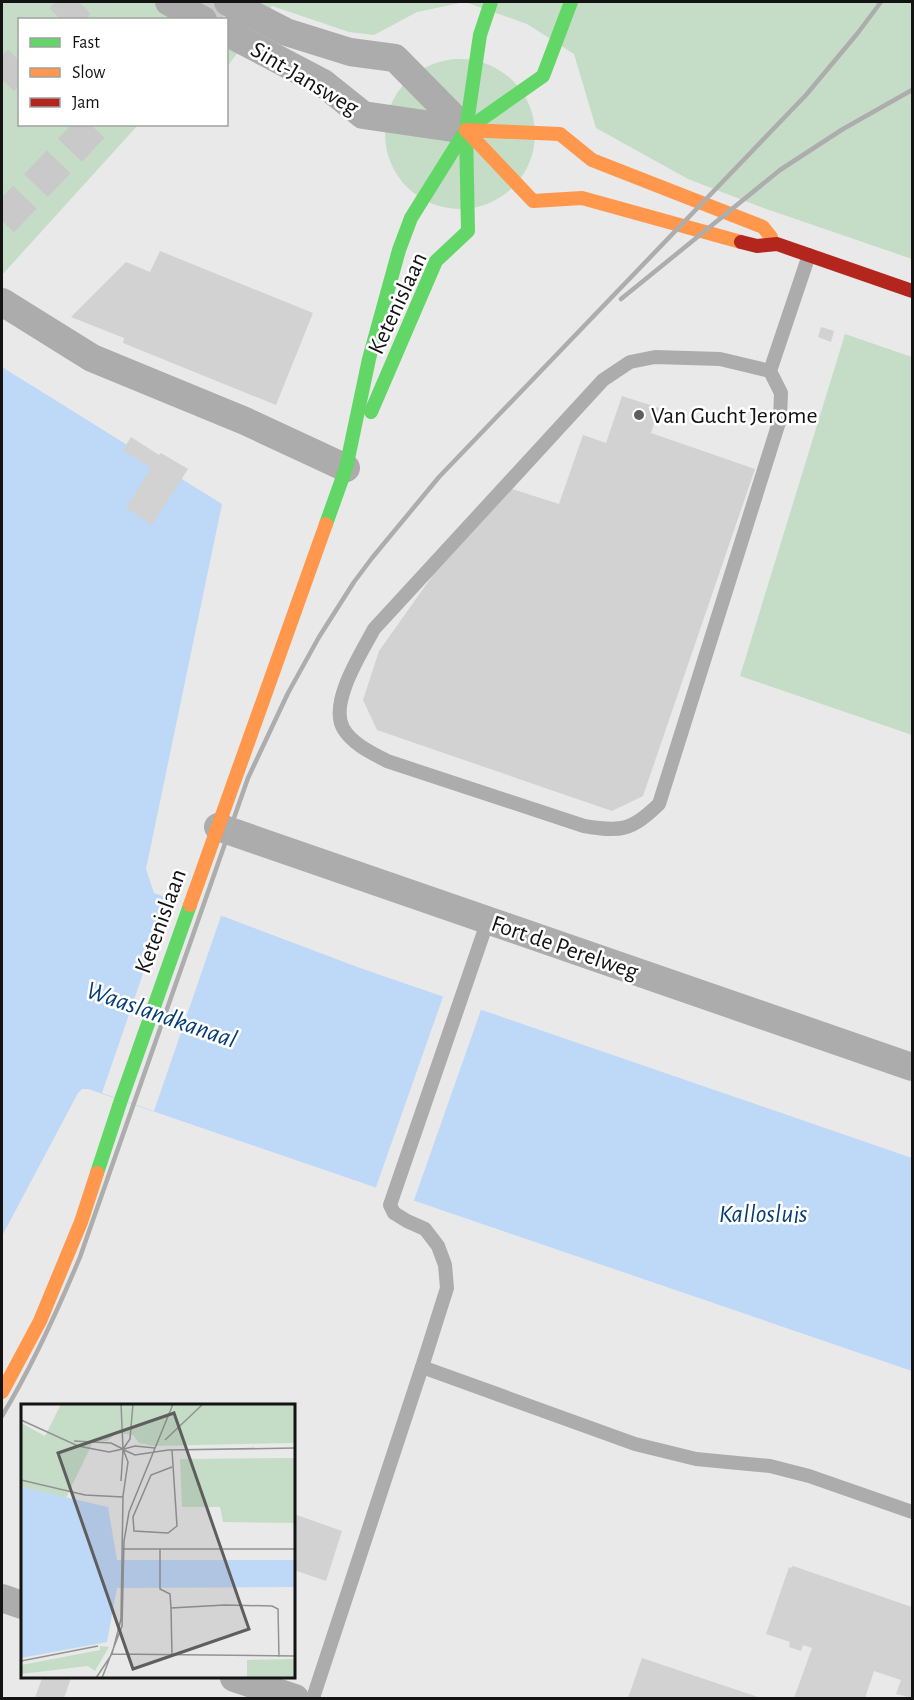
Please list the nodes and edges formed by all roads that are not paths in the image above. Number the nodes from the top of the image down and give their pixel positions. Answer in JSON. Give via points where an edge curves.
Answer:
{"nodes":[{"id":1,"x":169,"y":2,"type":"edge"},
{"id":2,"x":228,"y":2,"type":"edge"},
{"id":3,"x":491,"y":2,"type":"edge"},
{"id":4,"x":570,"y":2,"type":"edge"},
{"id":5,"x":199,"y":18,"type":"edge"},
{"id":6,"x":228,"y":33,"type":"edge"},
{"id":7,"x":466,"y":130,"type":"junction"},
{"id":8,"x":777,"y":244,"type":"junction"},
{"id":9,"x":809,"y":255,"type":"junction"},
{"id":10,"x":912,"y":291,"type":"edge"},
{"id":11,"x":2,"y":302,"type":"edge"},
{"id":12,"x":770,"y":371,"type":"junction"},
{"id":13,"x":348,"y":464,"type":"junction"},
{"id":14,"x":218,"y":827,"type":"junction"},
{"id":15,"x":488,"y":920,"type":"junction"},
{"id":16,"x":912,"y":1067,"type":"edge"},
{"id":17,"x":422,"y":1366,"type":"junction"},
{"id":18,"x":2,"y":1392,"type":"edge"},
{"id":19,"x":912,"y":1512,"type":"edge"},
{"id":20,"x":2,"y":1598,"type":"edge"},
{"id":21,"x":21,"y":1605,"type":"edge"},
{"id":22,"x":240,"y":1679,"type":"edge"},
{"id":23,"x":295,"y":1698,"type":"edge"},
{"id":24,"x":312,"y":1698,"type":"edge"}],
"edges":[{"from":1,"to":5,"type":"street"},
{"from":2,"to":7,"type":"street","name":"Sint-Jansweg","via":[[285,32],[350,52],[395,58]]},
{"from":3,"to":7,"type":"main road","via":[[480,35]]},
{"from":4,"to":7,"type":"main road","via":[[543,76]]},
{"from":6,"to":7,"type":"street","name":"Sint-Jansweg","via":[[323,83],[363,115]]},
{"from":7,"to":8,"type":"main road","via":[[560,134],[592,160],[763,227]]},
{"from":7,"to":8,"type":"main road","via":[[533,201],[582,198],[757,246]]},
{"from":7,"to":13,"type":"main road","name":"Ketenislaan","via":[[411,218],[399,250],[369,358]]},
{"from":7,"to":13,"type":"main road","name":"Ketenislaan","via":[[468,231],[436,261]]},
{"from":8,"to":9,"type":"main road"},
{"from":9,"to":10,"type":"main road"},
{"from":9,"to":12,"type":"lane"},
{"from":11,"to":13,"type":"street","via":[[92,358]]},
{"from":12,"to":12,"type":"lane","via":[[720,359],[655,357],[630,362],[603,380],[374,629],[344,691],[339,711],[343,728],[361,747],[387,761],[584,826],[629,828],[645,817],[658,804],[780,419],[781,393]]},
{"from":13,"to":14,"type":"main road","name":"Ketenislaan"},
{"from":14,"to":15,"type":"street","name":"Fort de Perelweg"},
{"from":14,"to":18,"type":"main road","name":"Ketenislaan","via":[[77,1232],[40,1321]]},
{"from":15,"to":16,"type":"street","name":"Fort de Perelweg"},
{"from":15,"to":17,"type":"lane","via":[[390,1205],[394,1213],[425,1229],[438,1246],[445,1265],[447,1288]]},
{"from":17,"to":19,"type":"lane","via":[[635,1444],[696,1459],[770,1466]]},
{"from":17,"to":24,"type":"lane"},
{"from":20,"to":21,"type":"street"},
{"from":22,"to":23,"type":"street"}]}
